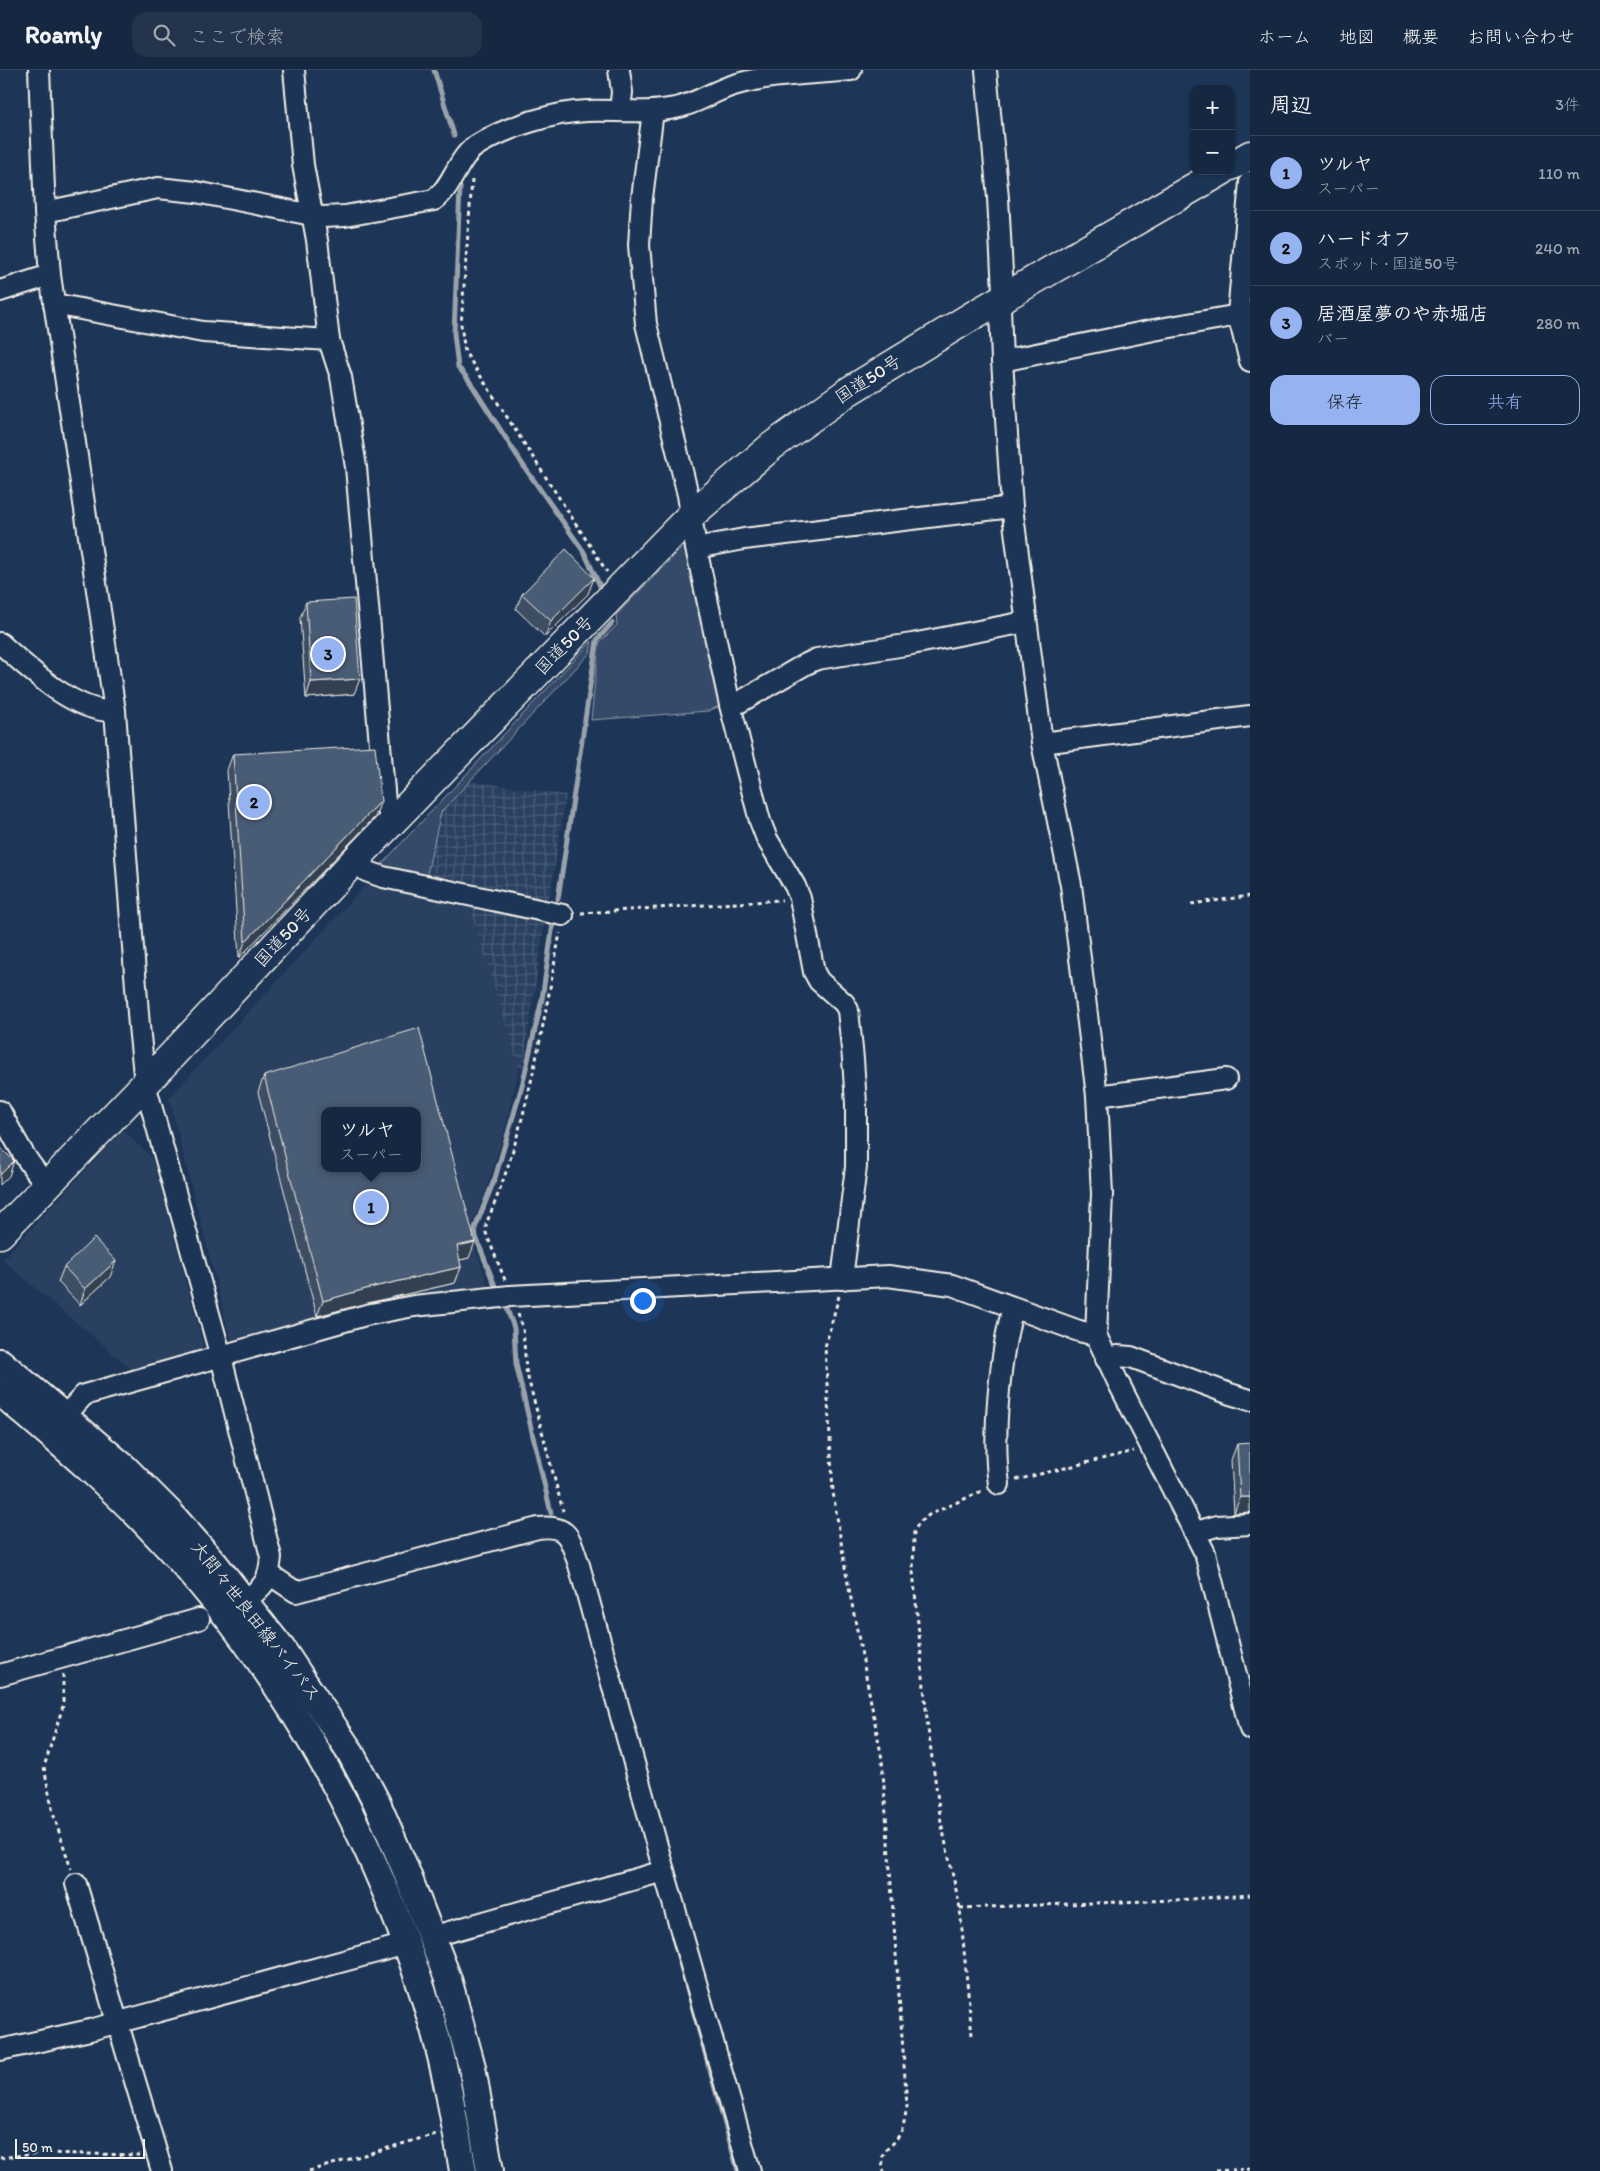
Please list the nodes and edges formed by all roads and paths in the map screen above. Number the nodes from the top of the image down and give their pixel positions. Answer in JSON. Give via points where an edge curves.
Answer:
{"nodes":[{"id":1,"x":39,"y":70,"type":"edge"},
{"id":2,"x":294,"y":70,"type":"edge"},
{"id":3,"x":620,"y":70,"type":"edge"},
{"id":4,"x":852,"y":70,"type":"edge"},
{"id":5,"x":986,"y":70,"type":"edge"},
{"id":6,"x":620,"y":111,"type":"junction"},
{"id":7,"x":653,"y":111,"type":"junction"},
{"id":8,"x":461,"y":162,"type":"junction"},
{"id":9,"x":1246,"y":165,"type":"edge"},
{"id":10,"x":1215,"y":175,"type":"edge"},
{"id":11,"x":45,"y":212,"type":"junction"},
{"id":12,"x":313,"y":215,"type":"junction"},
{"id":13,"x":50,"y":275,"type":"junction"},
{"id":14,"x":0,"y":291,"type":"edge"},
{"id":15,"x":1001,"y":300,"type":"junction"},
{"id":16,"x":54,"y":304,"type":"junction"},
{"id":17,"x":1244,"y":314,"type":"edge"},
{"id":18,"x":329,"y":340,"type":"junction"},
{"id":19,"x":1002,"y":361,"type":"junction"},
{"id":20,"x":1250,"y":361,"type":"edge"},
{"id":21,"x":1012,"y":507,"type":"junction"},
{"id":22,"x":691,"y":514,"type":"junction"},
{"id":23,"x":696,"y":548,"type":"junction"},
{"id":24,"x":618,"y":589,"type":"junction"},
{"id":25,"x":1026,"y":622,"type":"junction"},
{"id":26,"x":0,"y":643,"type":"edge"},
{"id":27,"x":730,"y":705,"type":"junction"},
{"id":28,"x":115,"y":711,"type":"junction"},
{"id":29,"x":1250,"y":716,"type":"edge"},
{"id":30,"x":1042,"y":742,"type":"junction"},
{"id":31,"x":396,"y":818,"type":"junction"},
{"id":32,"x":358,"y":857,"type":"junction"},
{"id":33,"x":1250,"y":896,"type":"edge"},
{"id":34,"x":800,"y":898,"type":"junction"},
{"id":35,"x":1191,"y":904,"type":"dead end"},
{"id":36,"x":563,"y":915,"type":"junction"},
{"id":37,"x":1226,"y":1079,"type":"dead end"},
{"id":38,"x":146,"y":1084,"type":"junction"},
{"id":39,"x":1097,"y":1096,"type":"junction"},
{"id":40,"x":0,"y":1111,"type":"edge"},
{"id":41,"x":48,"y":1184,"type":"junction"},
{"id":42,"x":0,"y":1234,"type":"edge"},
{"id":43,"x":842,"y":1279,"type":"junction"},
{"id":44,"x":510,"y":1296,"type":"junction"},
{"id":45,"x":1013,"y":1308,"type":"junction"},
{"id":46,"x":1096,"y":1334,"type":"junction"},
{"id":47,"x":221,"y":1357,"type":"junction"},
{"id":48,"x":1106,"y":1359,"type":"junction"},
{"id":49,"x":0,"y":1362,"type":"edge"},
{"id":50,"x":0,"y":1392,"type":"edge"},
{"id":51,"x":1250,"y":1400,"type":"edge"},
{"id":52,"x":65,"y":1416,"type":"junction"},
{"id":53,"x":1152,"y":1447,"type":"junction"},
{"id":54,"x":1000,"y":1484,"type":"junction"},
{"id":55,"x":1250,"y":1524,"type":"edge"},
{"id":56,"x":1196,"y":1532,"type":"junction"},
{"id":57,"x":569,"y":1537,"type":"junction"},
{"id":58,"x":269,"y":1574,"type":"junction"},
{"id":59,"x":244,"y":1602,"type":"junction"},
{"id":60,"x":200,"y":1619,"type":"dead end"},
{"id":61,"x":59,"y":1658,"type":"junction"},
{"id":62,"x":0,"y":1675,"type":"edge"},
{"id":63,"x":1250,"y":1729,"type":"edge"},
{"id":64,"x":664,"y":1871,"type":"junction"},
{"id":65,"x":76,"y":1884,"type":"joint"},
{"id":66,"x":1250,"y":1895,"type":"edge"},
{"id":67,"x":960,"y":1908,"type":"junction"},
{"id":68,"x":432,"y":1937,"type":"junction"},
{"id":69,"x":406,"y":1944,"type":"junction"},
{"id":70,"x":118,"y":2023,"type":"junction"},
{"id":71,"x":972,"y":2035,"type":"dead end"},
{"id":72,"x":0,"y":2050,"type":"edge"},
{"id":73,"x":456,"y":2128,"type":"junction"},
{"id":74,"x":0,"y":2158,"type":"edge"},
{"id":75,"x":159,"y":2162,"type":"edge"},
{"id":76,"x":1250,"y":2169,"type":"edge"},
{"id":77,"x":309,"y":2171,"type":"edge"},
{"id":78,"x":463,"y":2171,"type":"edge"},
{"id":79,"x":490,"y":2171,"type":"edge"},
{"id":80,"x":750,"y":2171,"type":"edge"},
{"id":81,"x":884,"y":2171,"type":"edge"},
{"id":82,"x":1216,"y":2171,"type":"edge"}],
"edges":[{"from":1,"to":11,"type":"street"},
{"from":2,"to":12,"type":"street"},
{"from":3,"to":6,"type":"street"},
{"from":4,"to":7,"type":"street","via":[[746,82],[689,105]]},
{"from":5,"to":15,"type":"street","via":[[998,198]]},
{"from":6,"to":7,"type":"street"},
{"from":6,"to":8,"type":"street","via":[[586,111],[547,117],[480,143]]},
{"from":7,"to":22,"type":"street","via":[[639,245],[646,324]]},
{"from":8,"to":12,"type":"street","via":[[443,192],[434,200],[345,216]]},
{"from":8,"to":24,"type":"path","via":[[472,170],[462,325],[465,352]]},
{"from":9,"to":17,"type":"street"},
{"from":10,"to":15,"type":"highway","name":"国道50号"},
{"from":11,"to":12,"type":"street","via":[[158,188],[196,192]]},
{"from":11,"to":13,"type":"street"},
{"from":12,"to":18,"type":"street"},
{"from":13,"to":14,"type":"street"},
{"from":13,"to":16,"type":"street"},
{"from":15,"to":19,"type":"street"},
{"from":15,"to":22,"type":"highway","name":"国道50号","via":[[919,347],[808,419]]},
{"from":16,"to":18,"type":"street","via":[[203,332]]},
{"from":16,"to":28,"type":"street"},
{"from":17,"to":19,"type":"street"},
{"from":17,"to":20,"type":"street"},
{"from":18,"to":31,"type":"street","via":[[341,378],[356,467],[385,802]]},
{"from":19,"to":21,"type":"street"},
{"from":21,"to":23,"type":"street","via":[[744,539]]},
{"from":21,"to":25,"type":"street"},
{"from":22,"to":23,"type":"street"},
{"from":22,"to":24,"type":"highway","name":"国道50号"},
{"from":23,"to":27,"type":"street"},
{"from":24,"to":31,"type":"highway","name":"国道50号"},
{"from":25,"to":27,"type":"street","via":[[817,659]]},
{"from":25,"to":30,"type":"street"},
{"from":26,"to":28,"type":"street","via":[[71,698],[100,711]]},
{"from":27,"to":34,"type":"street","via":[[760,821]]},
{"from":28,"to":38,"type":"street"},
{"from":29,"to":30,"type":"street"},
{"from":30,"to":39,"type":"street","via":[[1070,880]]},
{"from":31,"to":32,"type":"highway","name":"国道50号"},
{"from":32,"to":36,"type":"street","via":[[366,871],[383,878]]},
{"from":32,"to":38,"type":"highway","name":"国道50号"},
{"from":33,"to":35,"type":"path"},
{"from":34,"to":36,"type":"path"},
{"from":34,"to":43,"type":"street","via":[[814,972],[848,1010],[856,1104],[856,1167]]},
{"from":36,"to":44,"type":"path","via":[[533,1078],[508,1164],[486,1224],[486,1233]]},
{"from":37,"to":39,"type":"street"},
{"from":38,"to":41,"type":"highway","name":"国道50号"},
{"from":38,"to":47,"type":"street"},
{"from":39,"to":46,"type":"street","via":[[1102,1194]]},
{"from":40,"to":41,"type":"street","via":[[31,1165]]},
{"from":41,"to":42,"type":"highway","name":"国道50号"},
{"from":43,"to":44,"type":"street"},
{"from":43,"to":45,"type":"street","via":[[888,1276],[952,1285]]},
{"from":43,"to":81,"type":"path","via":[[825,1347],[833,1492],[882,1760],[907,2106],[898,2137],[883,2151]]},
{"from":44,"to":47,"type":"street","via":[[414,1306],[366,1316]]},
{"from":44,"to":57,"type":"path","via":[[523,1328],[526,1370]]},
{"from":45,"to":46,"type":"street"},
{"from":45,"to":54,"type":"street","via":[[998,1411]]},
{"from":46,"to":48,"type":"street"},
{"from":47,"to":52,"type":"street","via":[[84,1396]]},
{"from":47,"to":58,"type":"street","via":[[272,1557]]},
{"from":48,"to":51,"type":"street","via":[[1131,1357]]},
{"from":48,"to":53,"type":"street"},
{"from":49,"to":52,"type":"main road","name":"大間々世良田線バイパス"},
{"from":50,"to":69,"type":"main road","name":"大間々世良田線バイパス","via":[[80,1459],[153,1530],[224,1613],[273,1679],[354,1819]]},
{"from":52,"to":59,"type":"main road","name":"大間々世良田線バイパス","via":[[170,1512]]},
{"from":53,"to":54,"type":"path"},
{"from":53,"to":56,"type":"street"},
{"from":54,"to":67,"type":"path","via":[[929,1515],[919,1522],[914,1532],[913,1571],[928,1729],[941,1822]]},
{"from":55,"to":56,"type":"street","via":[[1218,1526]]},
{"from":56,"to":63,"type":"street","via":[[1205,1553]]},
{"from":57,"to":58,"type":"street","via":[[561,1529],[538,1528],[296,1592]]},
{"from":57,"to":64,"type":"street"},
{"from":58,"to":59,"type":"street","via":[[264,1585]]},
{"from":59,"to":68,"type":"main road","name":"大間々世良田線バイパス","via":[[282,1649],[350,1750],[376,1801]]},
{"from":60,"to":61,"type":"street"},
{"from":61,"to":62,"type":"street"},
{"from":61,"to":65,"type":"path","via":[[63,1706],[44,1767],[53,1813]]},
{"from":64,"to":68,"type":"street"},
{"from":64,"to":80,"type":"street"},
{"from":65,"to":70,"type":"street"},
{"from":66,"to":67,"type":"path"},
{"from":67,"to":71,"type":"path"},
{"from":68,"to":79,"type":"main road","name":"大間々世良田線バイパス","via":[[448,1980],[472,2066]]},
{"from":69,"to":70,"type":"street"},
{"from":69,"to":73,"type":"main road","name":"大間々世良田線バイパス","via":[[434,2030]]},
{"from":70,"to":72,"type":"street"},
{"from":70,"to":75,"type":"street"},
{"from":73,"to":77,"type":"path"},
{"from":73,"to":78,"type":"main road","name":"大間々世良田線バイパス"},
{"from":74,"to":75,"type":"path","via":[[40,2153],[135,2155]]},
{"from":76,"to":82,"type":"path"}]}
